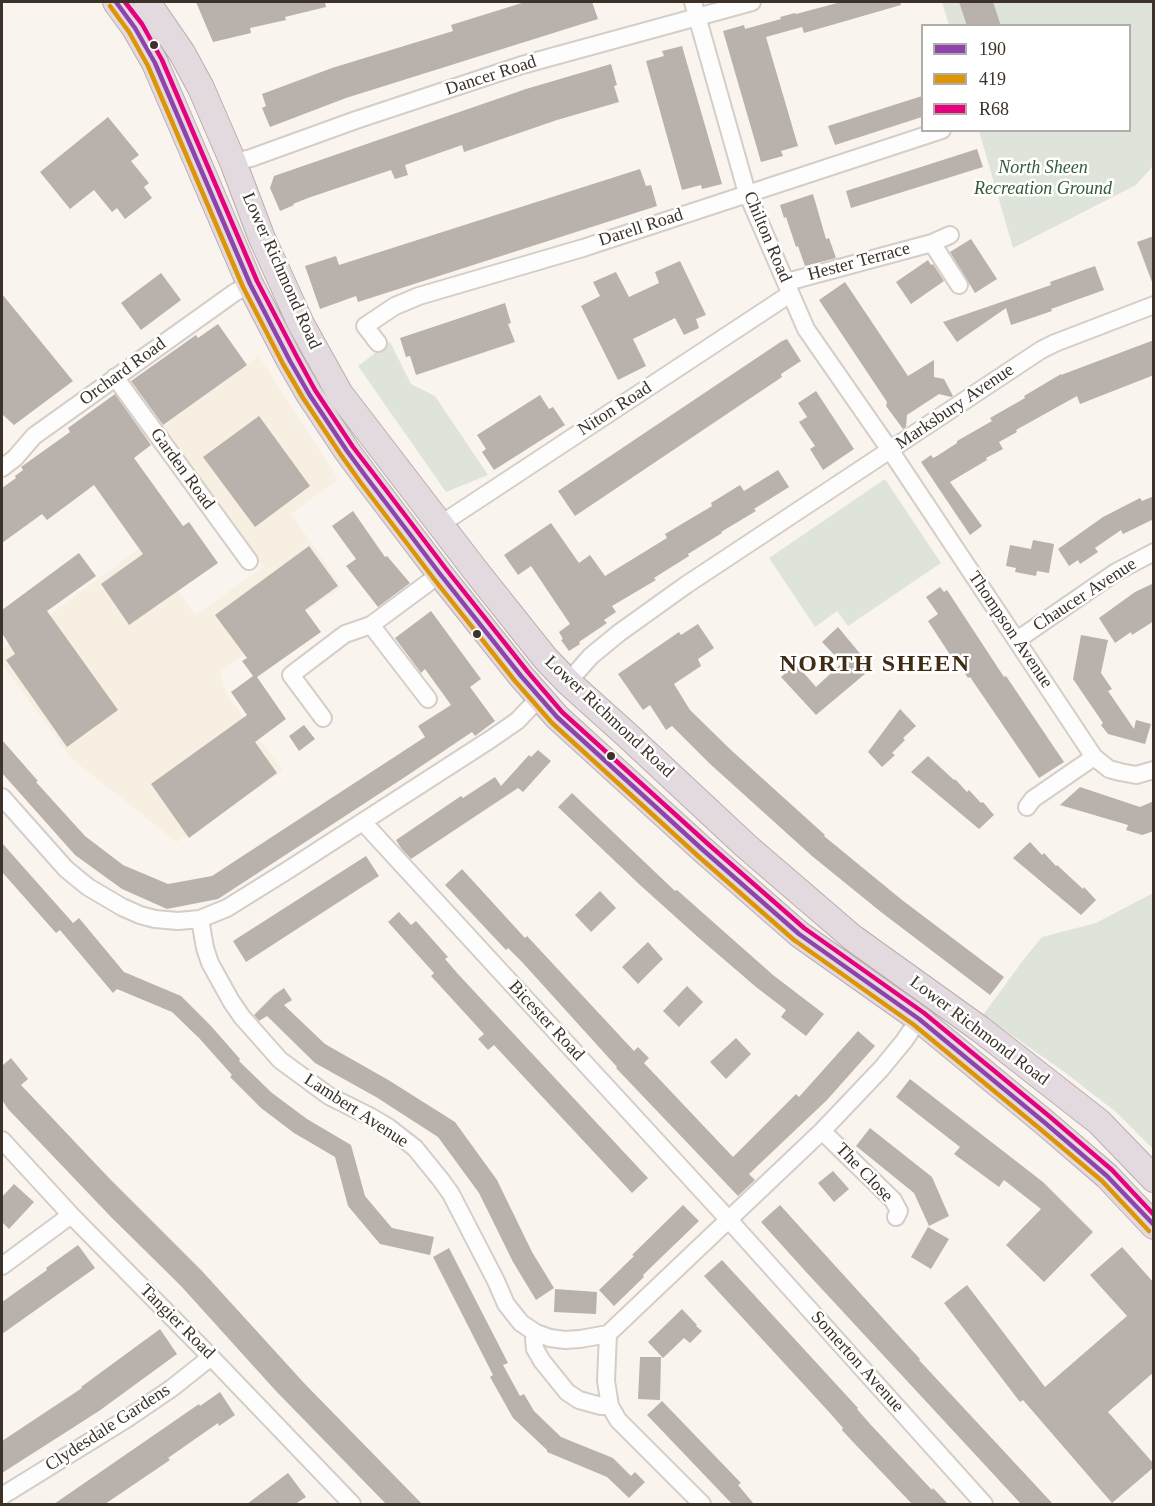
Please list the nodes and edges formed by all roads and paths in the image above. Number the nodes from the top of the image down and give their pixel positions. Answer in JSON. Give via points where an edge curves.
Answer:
{"nodes":[{"id":1,"x":116,"y":2,"type":"edge"},
{"id":2,"x":147,"y":2,"type":"edge"},
{"id":3,"x":752,"y":2,"type":"edge"},
{"id":4,"x":696,"y":9,"type":"edge"},
{"id":5,"x":936,"y":132,"type":"edge"},
{"id":6,"x":233,"y":162,"type":"junction"},
{"id":7,"x":747,"y":194,"type":"junction"},
{"id":8,"x":950,"y":235,"type":"dead end"},
{"id":9,"x":933,"y":243,"type":"junction"},
{"id":10,"x":250,"y":284,"type":"junction"},
{"id":11,"x":959,"y":285,"type":"dead end"},
{"id":12,"x":788,"y":288,"type":"junction"},
{"id":13,"x":1154,"y":305,"type":"edge"},
{"id":14,"x":378,"y":343,"type":"dead end"},
{"id":15,"x":115,"y":377,"type":"junction"},
{"id":16,"x":340,"y":394,"type":"junction"},
{"id":17,"x":332,"y":428,"type":"junction"},
{"id":18,"x":890,"y":450,"type":"junction"},
{"id":19,"x":2,"y":468,"type":"edge"},
{"id":20,"x":441,"y":524,"type":"junction"},
{"id":21,"x":1154,"y":552,"type":"edge"},
{"id":22,"x":249,"y":561,"type":"dead end"},
{"id":23,"x":440,"y":574,"type":"junction"},
{"id":24,"x":371,"y":625,"type":"junction"},
{"id":25,"x":1017,"y":640,"type":"junction"},
{"id":26,"x":568,"y":682,"type":"junction"},
{"id":27,"x":540,"y":697,"type":"junction"},
{"id":28,"x":428,"y":699,"type":"dead end"},
{"id":29,"x":323,"y":718,"type":"dead end"},
{"id":30,"x":1094,"y":757,"type":"junction"},
{"id":31,"x":1154,"y":770,"type":"edge"},
{"id":32,"x":2,"y":797,"type":"edge"},
{"id":33,"x":1027,"y":807,"type":"dead end"},
{"id":34,"x":363,"y":822,"type":"junction"},
{"id":35,"x":201,"y":919,"type":"junction"},
{"id":36,"x":919,"y":1019,"type":"junction"},
{"id":37,"x":822,"y":1131,"type":"junction"},
{"id":38,"x":2,"y":1140,"type":"edge"},
{"id":39,"x":1154,"y":1179,"type":"edge"},
{"id":40,"x":71,"y":1215,"type":"junction"},
{"id":41,"x":896,"y":1217,"type":"dead end"},
{"id":42,"x":729,"y":1220,"type":"junction"},
{"id":43,"x":1154,"y":1226,"type":"edge"},
{"id":44,"x":2,"y":1266,"type":"edge"},
{"id":45,"x":536,"y":1333,"type":"junction"},
{"id":46,"x":608,"y":1334,"type":"junction"},
{"id":47,"x":211,"y":1357,"type":"junction"},
{"id":48,"x":610,"y":1406,"type":"junction"},
{"id":49,"x":2,"y":1496,"type":"edge"},
{"id":50,"x":342,"y":1501,"type":"edge"},
{"id":51,"x":702,"y":1504,"type":"edge"},
{"id":52,"x":984,"y":1504,"type":"edge"}],
"edges":[{"from":1,"to":10,"type":"highway","name":"Lower Richmond Road","via":[[155,63]]},
{"from":2,"to":6,"type":"highway","name":"Lower Richmond Road","via":[[201,88]]},
{"from":3,"to":4,"type":"street","name":"Dancer Road"},
{"from":4,"to":6,"type":"street","name":"Dancer Road"},
{"from":4,"to":7,"type":"street","name":"Chilton Road"},
{"from":5,"to":7,"type":"street","name":"Darell Road"},
{"from":6,"to":16,"type":"highway","name":"Lower Richmond Road","via":[[296,314]]},
{"from":7,"to":12,"type":"street","name":"Chilton Road"},
{"from":7,"to":14,"type":"street","name":"Darell Road","via":[[419,296],[365,326]]},
{"from":8,"to":9,"type":"street","name":"Hester Terrace"},
{"from":9,"to":11,"type":"street","name":"Hester Terrace"},
{"from":9,"to":12,"type":"street","name":"Hester Terrace"},
{"from":10,"to":15,"type":"street","name":"Orchard Road"},
{"from":10,"to":17,"type":"highway","name":"Lower Richmond Road","via":[[290,361]]},
{"from":12,"to":18,"type":"street","name":"Chilton Road","via":[[806,329]]},
{"from":12,"to":20,"type":"street","name":"Niton Road"},
{"from":13,"to":18,"type":"street","name":"Marksbury Avenue","via":[[1041,350]]},
{"from":15,"to":19,"type":"street","name":"Orchard Road","via":[[34,436]]},
{"from":15,"to":22,"type":"street","name":"Garden Road"},
{"from":16,"to":17,"type":"highway","via":[[345,414]]},
{"from":16,"to":20,"type":"highway","name":"Lower Richmond Road"},
{"from":17,"to":23,"type":"highway","name":"Lower Richmond Road"},
{"from":18,"to":25,"type":"street","name":"Thompson Avenue"},
{"from":18,"to":26,"type":"street","name":"Marksbury Avenue","via":[[619,633]]},
{"from":20,"to":26,"type":"highway","name":"Lower Richmond Road"},
{"from":21,"to":25,"type":"street","name":"Chaucer Avenue","via":[[1116,572]]},
{"from":23,"to":24,"type":"street"},
{"from":23,"to":27,"type":"highway","name":"Lower Richmond Road"},
{"from":24,"to":28,"type":"street"},
{"from":24,"to":29,"type":"street","via":[[345,634],[291,675]]},
{"from":25,"to":30,"type":"street","name":"Thompson Avenue"},
{"from":26,"to":39,"type":"highway","name":"Lower Richmond Road","via":[[746,846],[853,938],[980,1029],[1099,1122]]},
{"from":27,"to":34,"type":"street","via":[[518,721]]},
{"from":27,"to":36,"type":"highway","name":"Lower Richmond Road","via":[[557,717],[799,934]]},
{"from":30,"to":31,"type":"street","name":"Thompson Avenue","via":[[1120,772],[1136,775]]},
{"from":30,"to":33,"type":"street"},
{"from":32,"to":35,"type":"street","via":[[66,869],[97,893],[155,919]]},
{"from":34,"to":35,"type":"street","via":[[226,908]]},
{"from":34,"to":42,"type":"street","name":"Bicester Road"},
{"from":35,"to":45,"type":"street","name":"Lambert Avenue","via":[[210,963],[242,1017],[280,1060],[329,1096],[388,1127],[415,1148],[451,1194],[506,1304],[521,1323]]},
{"from":36,"to":37,"type":"street","via":[[881,1069]]},
{"from":36,"to":43,"type":"highway","name":"Lower Richmond Road","via":[[1107,1176]]},
{"from":37,"to":41,"type":"street","name":"The Close","via":[[893,1200],[899,1211]]},
{"from":37,"to":42,"type":"street"},
{"from":38,"to":40,"type":"street","name":"Tangier Road"},
{"from":40,"to":44,"type":"street"},
{"from":40,"to":47,"type":"street","name":"Tangier Road"},
{"from":42,"to":46,"type":"street"},
{"from":42,"to":52,"type":"street","name":"Somerton Avenue"},
{"from":45,"to":46,"type":"street","name":"Lambert Avenue","via":[[565,1340]]},
{"from":45,"to":48,"type":"street","via":[[536,1349],[542,1361],[567,1392],[579,1400]]},
{"from":46,"to":48,"type":"street","via":[[606,1382]]},
{"from":47,"to":49,"type":"street","name":"Clydesdale Gardens","via":[[128,1418]]},
{"from":47,"to":50,"type":"street","name":"Tangier Road"},
{"from":48,"to":51,"type":"street","via":[[618,1420]]}]}
